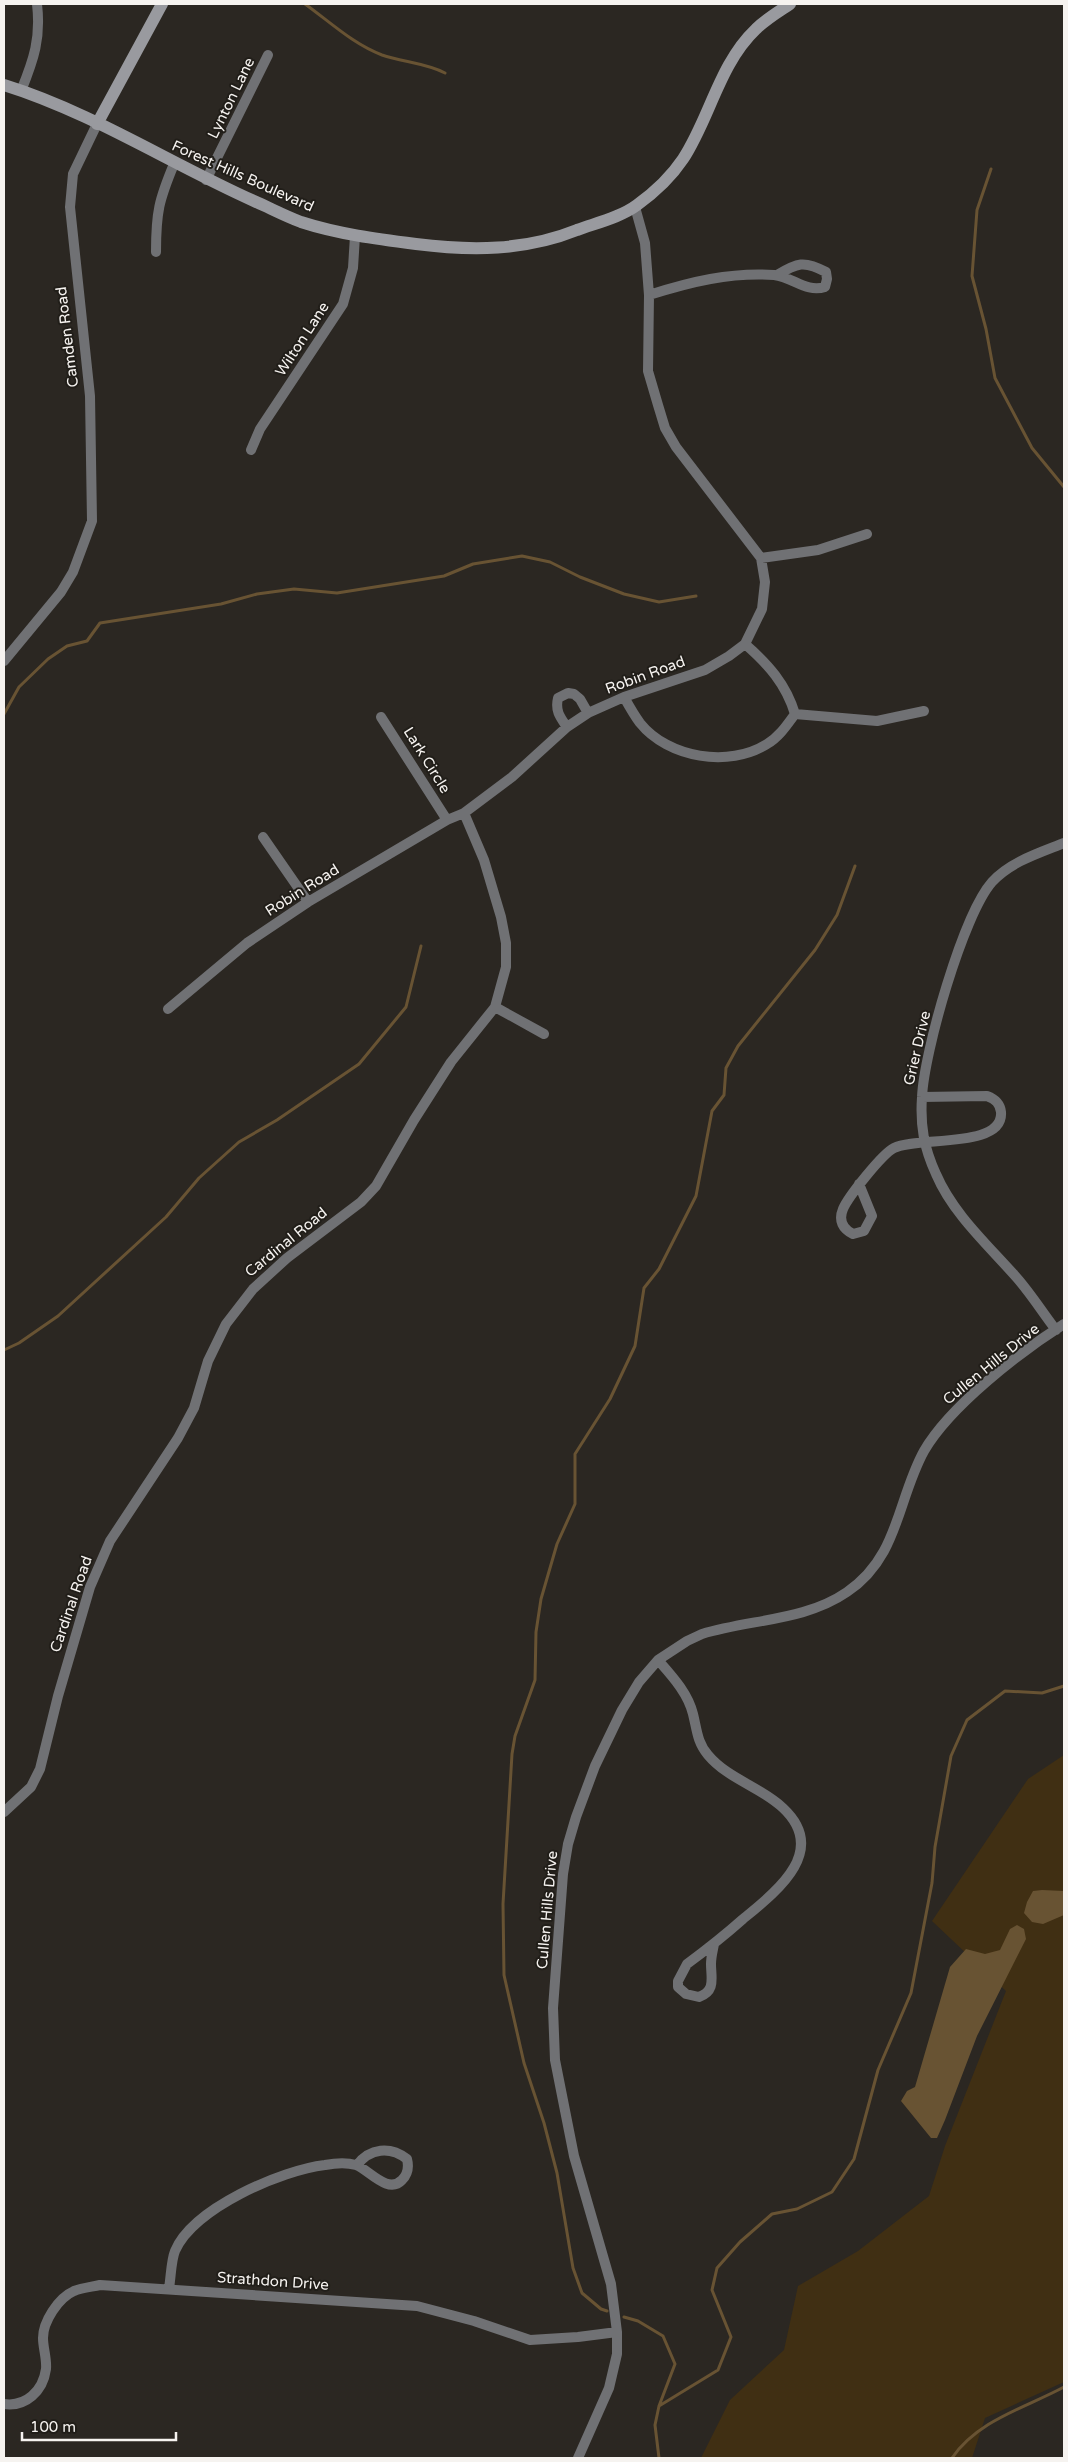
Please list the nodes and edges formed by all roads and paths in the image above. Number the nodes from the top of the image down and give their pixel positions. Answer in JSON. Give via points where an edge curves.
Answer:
{"nodes":[{"id":1,"x":37,"y":4,"type":"edge"},
{"id":2,"x":162,"y":4,"type":"edge"},
{"id":3,"x":790,"y":4,"type":"edge"},
{"id":4,"x":268,"y":55,"type":"dead end"},
{"id":5,"x":4,"y":85,"type":"edge"},
{"id":6,"x":21,"y":91,"type":"junction"},
{"id":7,"x":97,"y":124,"type":"junction"},
{"id":8,"x":174,"y":164,"type":"junction"},
{"id":9,"x":206,"y":180,"type":"junction"},
{"id":10,"x":635,"y":207,"type":"junction"},
{"id":11,"x":355,"y":236,"type":"junction"},
{"id":12,"x":156,"y":252,"type":"dead end"},
{"id":13,"x":777,"y":275,"type":"dead end"},
{"id":14,"x":649,"y":295,"type":"junction"},
{"id":15,"x":251,"y":450,"type":"dead end"},
{"id":16,"x":867,"y":534,"type":"dead end"},
{"id":17,"x":761,"y":558,"type":"junction"},
{"id":18,"x":745,"y":644,"type":"junction"},
{"id":19,"x":4,"y":661,"type":"edge"},
{"id":20,"x":624,"y":697,"type":"junction"},
{"id":21,"x":924,"y":712,"type":"dead end"},
{"id":22,"x":588,"y":713,"type":"junction"},
{"id":23,"x":795,"y":714,"type":"junction"},
{"id":24,"x":381,"y":717,"type":"dead end"},
{"id":25,"x":567,"y":727,"type":"junction"},
{"id":26,"x":464,"y":813,"type":"junction"},
{"id":27,"x":447,"y":820,"type":"junction"},
{"id":28,"x":263,"y":837,"type":"dead end"},
{"id":29,"x":1064,"y":843,"type":"edge"},
{"id":30,"x":308,"y":902,"type":"junction"},
{"id":31,"x":495,"y":1007,"type":"junction"},
{"id":32,"x":168,"y":1009,"type":"dead end"},
{"id":33,"x":544,"y":1034,"type":"dead end"},
{"id":34,"x":922,"y":1097,"type":"junction"},
{"id":35,"x":923,"y":1141,"type":"junction"},
{"id":36,"x":859,"y":1184,"type":"dead end"},
{"id":37,"x":1060,"y":1327,"type":"edge"},
{"id":38,"x":658,"y":1660,"type":"junction"},
{"id":39,"x":4,"y":1812,"type":"edge"},
{"id":40,"x":714,"y":1944,"type":"junction"},
{"id":41,"x":357,"y":2166,"type":"junction"},
{"id":42,"x":169,"y":2288,"type":"junction"},
{"id":43,"x":617,"y":2332,"type":"junction"},
{"id":44,"x":4,"y":2404,"type":"edge"},
{"id":45,"x":578,"y":2458,"type":"edge"}],
"edges":[{"from":1,"to":6,"type":"street","via":[[35,55]]},
{"from":2,"to":7,"type":"main road","name":"Camden Road"},
{"from":3,"to":10,"type":"main road","name":"Forest Hills Boulevard","via":[[755,30],[724,74],[683,160],[664,184]]},
{"from":4,"to":9,"type":"street","name":"Lynton Lane"},
{"from":5,"to":6,"type":"main road","name":"Forest Hills Boulevard"},
{"from":6,"to":7,"type":"main road","name":"Forest Hills Boulevard"},
{"from":7,"to":8,"type":"main road","name":"Forest Hills Boulevard"},
{"from":7,"to":19,"type":"street","name":"Camden Road","via":[[73,174],[70,207],[90,396],[92,521],[73,572],[61,592]]},
{"from":8,"to":9,"type":"main road","name":"Forest Hills Boulevard"},
{"from":8,"to":12,"type":"street","via":[[159,199]]},
{"from":9,"to":11,"type":"main road","name":"Forest Hills Boulevard","via":[[300,222]]},
{"from":10,"to":11,"type":"main road","name":"Forest Hills Boulevard","via":[[557,238],[508,248],[444,248]]},
{"from":10,"to":14,"type":"street","via":[[645,243]]},
{"from":11,"to":15,"type":"street","name":"Wilton Lane","via":[[352,268],[343,304],[260,429]]},
{"from":13,"to":14,"type":"street","via":[[742,274],[699,280]]},
{"from":14,"to":17,"type":"street","via":[[648,371],[665,428],[695,473]]},
{"from":16,"to":17,"type":"street","via":[[818,550]]},
{"from":17,"to":18,"type":"street","name":"Robin Road","via":[[762,609]]},
{"from":18,"to":20,"type":"street","name":"Robin Road","via":[[705,670]]},
{"from":18,"to":23,"type":"street","via":[[768,664],[785,688]]},
{"from":20,"to":22,"type":"street","name":"Robin Road"},
{"from":20,"to":23,"type":"street","via":[[640,724],[657,739],[701,756],[726,757],[752,751],[780,734]]},
{"from":21,"to":23,"type":"street","via":[[877,721]]},
{"from":22,"to":25,"type":"street","name":"Robin Road"},
{"from":22,"to":25,"type":"street","via":[[574,694],[562,695],[556,706]]},
{"from":24,"to":27,"type":"street","name":"Lark Circle"},
{"from":25,"to":26,"type":"street","name":"Robin Road","via":[[512,777]]},
{"from":26,"to":27,"type":"street","name":"Robin Road"},
{"from":26,"to":31,"type":"street","name":"Cardinal Road","via":[[484,860],[506,943],[506,967]]},
{"from":27,"to":30,"type":"street","name":"Robin Road"},
{"from":28,"to":30,"type":"street"},
{"from":29,"to":34,"type":"street","name":"Grier Drive","via":[[1015,864],[1002,872],[985,891],[970,920],[956,961],[925,1069]]},
{"from":30,"to":32,"type":"street","name":"Robin Road","via":[[247,943]]},
{"from":31,"to":33,"type":"street"},
{"from":31,"to":39,"type":"street","name":"Cardinal Road","via":[[452,1062],[376,1186],[361,1202],[252,1289],[226,1324],[208,1361],[194,1408],[178,1438],[110,1541],[90,1587],[40,1769],[31,1787]]},
{"from":34,"to":35,"type":"street","name":"Grier Drive"},
{"from":34,"to":35,"type":"street","via":[[987,1096],[1000,1106],[1001,1115],[996,1128],[982,1136]]},
{"from":35,"to":36,"type":"street","via":[[893,1148]]},
{"from":35,"to":37,"type":"street","name":"Grier Drive","via":[[936,1176],[953,1202]]},
{"from":37,"to":38,"type":"street","name":"Cullen Hills Drive","via":[[971,1396],[935,1434],[923,1453],[896,1527],[873,1569],[860,1583],[819,1608],[702,1634]]},
{"from":38,"to":40,"type":"street","via":[[686,1697],[700,1744],[709,1756],[782,1807],[801,1833],[800,1854],[787,1880]]},
{"from":38,"to":43,"type":"street","name":"Cullen Hills Drive","via":[[639,1682],[622,1710],[595,1766],[576,1817],[563,1874],[554,2008],[555,2060],[574,2156],[610,2284]]},
{"from":40,"to":40,"type":"street","via":[[687,1964],[681,1973],[678,1987],[686,1994],[699,1997],[713,1984],[711,1962]]},
{"from":41,"to":41,"type":"street","via":[[391,2184],[400,2183],[409,2166],[407,2159],[400,2154],[382,2150],[362,2158]]},
{"from":41,"to":42,"type":"street","via":[[336,2163],[281,2175],[214,2210],[193,2227],[175,2252]]},
{"from":42,"to":43,"type":"street","name":"Strathdon Drive","via":[[417,2306],[530,2340]]},
{"from":42,"to":44,"type":"street","name":"Strathdon Drive","via":[[100,2285],[72,2292],[59,2304],[44,2328],[46,2367],[34,2395],[24,2403]]},
{"from":43,"to":45,"type":"street","name":"Cullen Hills Drive","via":[[617,2354],[609,2388]]}]}
